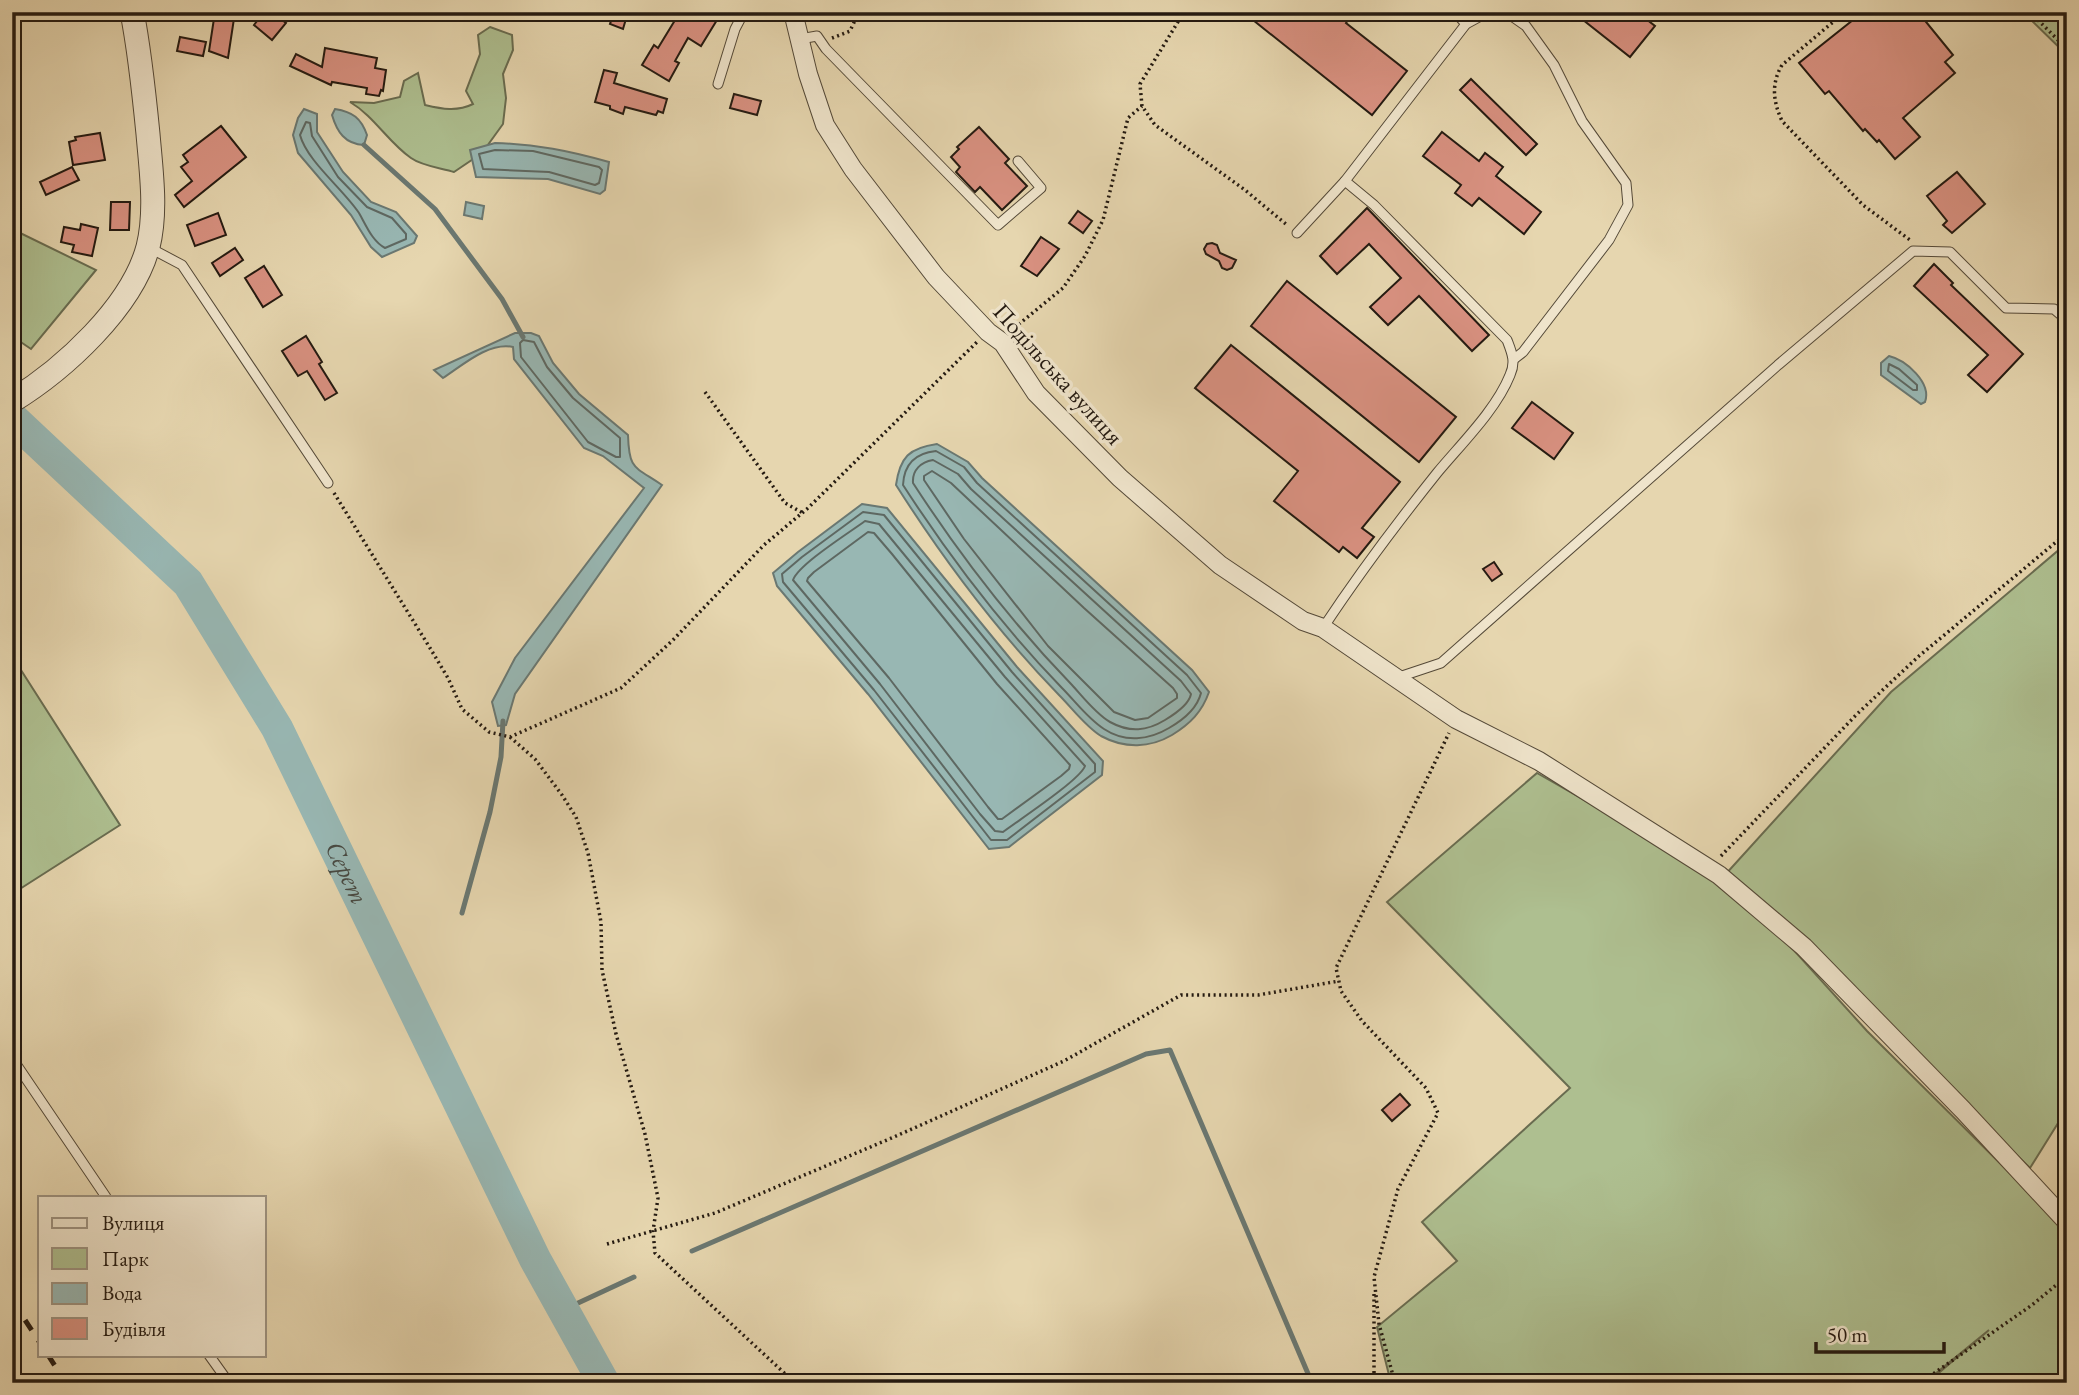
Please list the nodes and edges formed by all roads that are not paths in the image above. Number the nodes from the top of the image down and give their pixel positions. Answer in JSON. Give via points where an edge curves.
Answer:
{"nodes":[{"id":1,"x":132,"y":12,"type":"edge"},
{"id":2,"x":744,"y":12,"type":"edge"},
{"id":3,"x":793,"y":12,"type":"edge"},
{"id":4,"x":1455,"y":12,"type":"edge"},
{"id":5,"x":1488,"y":12,"type":"edge"},
{"id":6,"x":1506,"y":12,"type":"edge"},
{"id":7,"x":1466,"y":24,"type":"junction"},
{"id":8,"x":808,"y":38,"type":"junction"},
{"id":9,"x":718,"y":84,"type":"dead end"},
{"id":10,"x":1018,"y":161,"type":"dead end"},
{"id":11,"x":1345,"y":181,"type":"junction"},
{"id":12,"x":1297,"y":233,"type":"road end"},
{"id":13,"x":148,"y":247,"type":"junction"},
{"id":14,"x":2067,"y":320,"type":"edge"},
{"id":15,"x":1514,"y":359,"type":"junction"},
{"id":16,"x":12,"y":401,"type":"edge"},
{"id":17,"x":328,"y":483,"type":"road end"},
{"id":18,"x":1323,"y":628,"type":"junction"},
{"id":19,"x":1395,"y":678,"type":"junction"},
{"id":20,"x":12,"y":1058,"type":"edge"},
{"id":21,"x":105,"y":1196,"type":"edge"},
{"id":22,"x":2067,"y":1222,"type":"edge"},
{"id":23,"x":210,"y":1356,"type":"edge"},
{"id":24,"x":229,"y":1383,"type":"edge"}],
"edges":[{"from":1,"to":13,"type":"street","via":[[150,162]]},
{"from":2,"to":9,"type":"lane"},
{"from":3,"to":8,"type":"street","name":"Подільська вулиця"},
{"from":4,"to":7,"type":"lane"},
{"from":5,"to":7,"type":"lane"},
{"from":6,"to":15,"type":"lane","via":[[1526,26],[1554,65],[1582,121],[1626,183],[1628,205],[1609,240]]},
{"from":7,"to":11,"type":"lane"},
{"from":8,"to":10,"type":"lane","via":[[826,50],[998,225],[1041,188]]},
{"from":8,"to":18,"type":"street","name":"Подільська вулиця","via":[[808,74],[825,125],[853,169],[936,277],[1003,343],[1036,393],[1120,478],[1220,565],[1303,621]]},
{"from":11,"to":12,"type":"lane"},
{"from":11,"to":15,"type":"lane","via":[[1507,340]]},
{"from":13,"to":16,"type":"street","via":[[128,289],[99,328],[60,367]]},
{"from":13,"to":17,"type":"lane","via":[[182,265]]},
{"from":14,"to":19,"type":"lane","via":[[2054,309],[2006,308],[1950,252],[1913,251],[1441,663]]},
{"from":15,"to":18,"type":"lane","via":[[1511,375],[1495,401]]},
{"from":18,"to":19,"type":"street","name":"Подільська вулиця"},
{"from":19,"to":22,"type":"street","name":"Подільська вулиця","via":[[1456,719],[1539,761],[1707,868],[1804,947]]},
{"from":20,"to":21,"type":"lane"},
{"from":23,"to":24,"type":"lane"}]}
